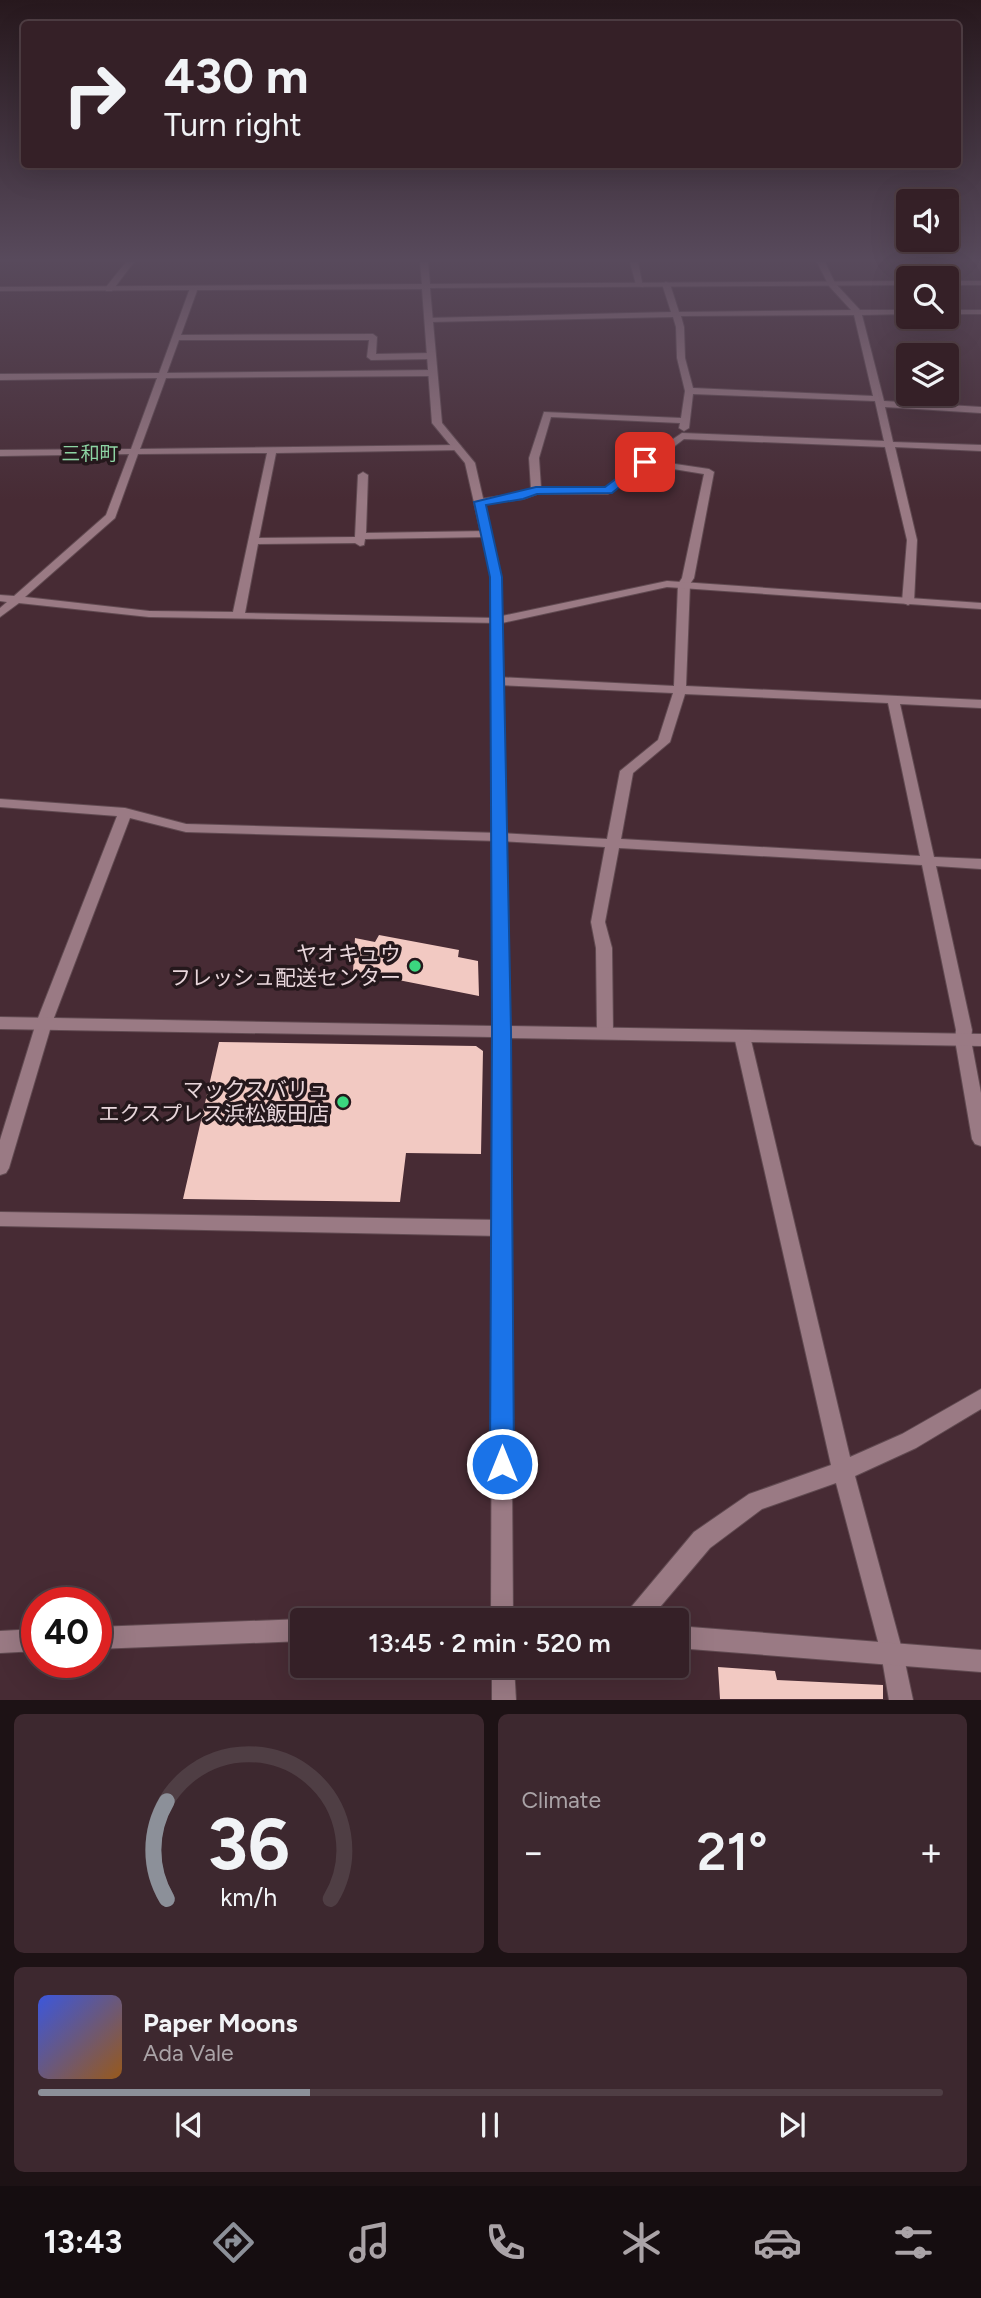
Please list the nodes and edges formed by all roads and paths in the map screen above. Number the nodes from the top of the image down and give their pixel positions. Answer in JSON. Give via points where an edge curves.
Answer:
{"nodes":[{"id":1,"x":175,"y":341,"type":"edge"},
{"id":2,"x":373,"y":341,"type":"edge"},
{"id":3,"x":431,"y":341,"type":"edge"},
{"id":4,"x":681,"y":341,"type":"edge"},
{"id":5,"x":865,"y":341,"type":"edge"},
{"id":6,"x":432,"y":356,"type":"junction"},
{"id":7,"x":433,"y":373,"type":"junction"},
{"id":8,"x":162,"y":376,"type":"junction"},
{"id":9,"x":0,"y":377,"type":"edge"},
{"id":10,"x":689,"y":391,"type":"junction"},
{"id":11,"x":880,"y":402,"type":"junction"},
{"id":12,"x":981,"y":410,"type":"edge"},
{"id":13,"x":686,"y":421,"type":"junction"},
{"id":14,"x":682,"y":436,"type":"junction"},
{"id":15,"x":889,"y":445,"type":"junction"},
{"id":16,"x":458,"y":448,"type":"junction"},
{"id":17,"x":981,"y":448,"type":"edge"},
{"id":18,"x":272,"y":450,"type":"junction"},
{"id":19,"x":134,"y":452,"type":"junction"},
{"id":20,"x":0,"y":453,"type":"edge"},
{"id":21,"x":645,"y":462,"type":"junction"},
{"id":22,"x":363,"y":475,"type":"dead end"},
{"id":23,"x":536,"y":491,"type":"junction"},
{"id":24,"x":480,"y":502,"type":"junction"},
{"id":25,"x":486,"y":534,"type":"junction"},
{"id":26,"x":360,"y":540,"type":"junction"},
{"id":27,"x":253,"y":541,"type":"junction"},
{"id":28,"x":684,"y":583,"type":"junction"},
{"id":29,"x":0,"y":598,"type":"edge"},
{"id":30,"x":15,"y":600,"type":"junction"},
{"id":31,"x":908,"y":602,"type":"junction"},
{"id":32,"x":981,"y":606,"type":"edge"},
{"id":33,"x":0,"y":614,"type":"edge"},
{"id":34,"x":238,"y":617,"type":"junction"},
{"id":35,"x":496,"y":621,"type":"junction"},
{"id":36,"x":497,"y":681,"type":"junction"},
{"id":37,"x":680,"y":689,"type":"junction"},
{"id":38,"x":893,"y":699,"type":"junction"},
{"id":39,"x":981,"y":704,"type":"edge"},
{"id":40,"x":0,"y":803,"type":"edge"},
{"id":41,"x":125,"y":812,"type":"junction"},
{"id":42,"x":499,"y":836,"type":"junction"},
{"id":43,"x":615,"y":844,"type":"junction"},
{"id":44,"x":927,"y":861,"type":"junction"},
{"id":45,"x":981,"y":863,"type":"edge"},
{"id":46,"x":0,"y":1023,"type":"edge"},
{"id":47,"x":44,"y":1023,"type":"junction"},
{"id":48,"x":502,"y":1031,"type":"junction"},
{"id":49,"x":605,"y":1031,"type":"junction"},
{"id":50,"x":741,"y":1036,"type":"junction"},
{"id":51,"x":963,"y":1040,"type":"junction"},
{"id":52,"x":981,"y":1040,"type":"edge"},
{"id":53,"x":981,"y":1139,"type":"edge"},
{"id":54,"x":0,"y":1168,"type":"edge"},
{"id":55,"x":0,"y":1219,"type":"edge"},
{"id":56,"x":501,"y":1228,"type":"junction"},
{"id":57,"x":981,"y":1398,"type":"edge"},
{"id":58,"x":843,"y":1471,"type":"junction"},
{"id":59,"x":502,"y":1608,"type":"edge"},
{"id":60,"x":645,"y":1608,"type":"edge"},
{"id":61,"x":290,"y":1631,"type":"edge"},
{"id":62,"x":112,"y":1637,"type":"edge"},
{"id":63,"x":689,"y":1638,"type":"edge"},
{"id":64,"x":21,"y":1641,"type":"edge"},
{"id":65,"x":0,"y":1642,"type":"edge"},
{"id":66,"x":892,"y":1653,"type":"junction"},
{"id":67,"x":981,"y":1661,"type":"edge"},
{"id":68,"x":503,"y":1678,"type":"edge"},
{"id":69,"x":504,"y":1699,"type":"edge"},
{"id":70,"x":901,"y":1699,"type":"edge"}],
"edges":[{"from":1,"to":8,"type":"street"},
{"from":2,"to":6,"type":"street","via":[[371,357]]},
{"from":3,"to":6,"type":"street"},
{"from":4,"to":10,"type":"street"},
{"from":5,"to":11,"type":"street"},
{"from":6,"to":7,"type":"street"},
{"from":7,"to":8,"type":"street"},
{"from":7,"to":16,"type":"street","via":[[437,423]]},
{"from":8,"to":9,"type":"street"},
{"from":8,"to":19,"type":"street"},
{"from":10,"to":11,"type":"street"},
{"from":10,"to":13,"type":"street"},
{"from":11,"to":12,"type":"street"},
{"from":11,"to":15,"type":"street"},
{"from":13,"to":14,"type":"street"},
{"from":13,"to":23,"type":"street","via":[[547,414],[534,458]]},
{"from":14,"to":15,"type":"street"},
{"from":14,"to":21,"type":"street"},
{"from":15,"to":17,"type":"street"},
{"from":15,"to":31,"type":"street","via":[[912,540]]},
{"from":16,"to":18,"type":"street"},
{"from":16,"to":24,"type":"street","via":[[470,463]]},
{"from":18,"to":19,"type":"street"},
{"from":18,"to":27,"type":"street"},
{"from":19,"to":20,"type":"street"},
{"from":19,"to":30,"type":"street","via":[[111,516]]},
{"from":21,"to":23,"type":"street","via":[[608,491]]},
{"from":21,"to":28,"type":"street","via":[[709,472]]},
{"from":22,"to":26,"type":"street"},
{"from":23,"to":24,"type":"street"},
{"from":24,"to":25,"type":"street"},
{"from":25,"to":26,"type":"street"},
{"from":25,"to":35,"type":"street","via":[[496,577]]},
{"from":26,"to":27,"type":"street"},
{"from":27,"to":34,"type":"street"},
{"from":28,"to":31,"type":"street"},
{"from":28,"to":35,"type":"street"},
{"from":28,"to":37,"type":"street"},
{"from":29,"to":30,"type":"street"},
{"from":30,"to":33,"type":"street"},
{"from":30,"to":34,"type":"street","via":[[149,614]]},
{"from":31,"to":32,"type":"street"},
{"from":34,"to":35,"type":"street"},
{"from":35,"to":36,"type":"street"},
{"from":36,"to":37,"type":"street"},
{"from":36,"to":42,"type":"street"},
{"from":37,"to":38,"type":"street"},
{"from":37,"to":43,"type":"street","via":[[664,742],[626,771]]},
{"from":38,"to":39,"type":"street"},
{"from":38,"to":44,"type":"street"},
{"from":40,"to":41,"type":"street"},
{"from":41,"to":42,"type":"street","via":[[186,828]]},
{"from":41,"to":47,"type":"street"},
{"from":42,"to":43,"type":"street"},
{"from":42,"to":48,"type":"street"},
{"from":43,"to":44,"type":"street"},
{"from":43,"to":49,"type":"street","via":[[597,922],[604,948]]},
{"from":44,"to":45,"type":"street"},
{"from":44,"to":51,"type":"street"},
{"from":46,"to":47,"type":"street"},
{"from":47,"to":48,"type":"street"},
{"from":47,"to":54,"type":"street"},
{"from":48,"to":49,"type":"street"},
{"from":48,"to":56,"type":"street"},
{"from":49,"to":50,"type":"street"},
{"from":50,"to":51,"type":"street"},
{"from":50,"to":58,"type":"street"},
{"from":51,"to":52,"type":"street"},
{"from":51,"to":53,"type":"street"},
{"from":55,"to":56,"type":"street"},
{"from":56,"to":59,"type":"street"},
{"from":57,"to":58,"type":"street","via":[[909,1441]]},
{"from":58,"to":60,"type":"street","via":[[755,1501],[702,1540]]},
{"from":58,"to":66,"type":"street"},
{"from":61,"to":62,"type":"street"},
{"from":63,"to":66,"type":"street"},
{"from":64,"to":65,"type":"street"},
{"from":66,"to":67,"type":"street"},
{"from":66,"to":70,"type":"street"},
{"from":68,"to":69,"type":"street"}]}
